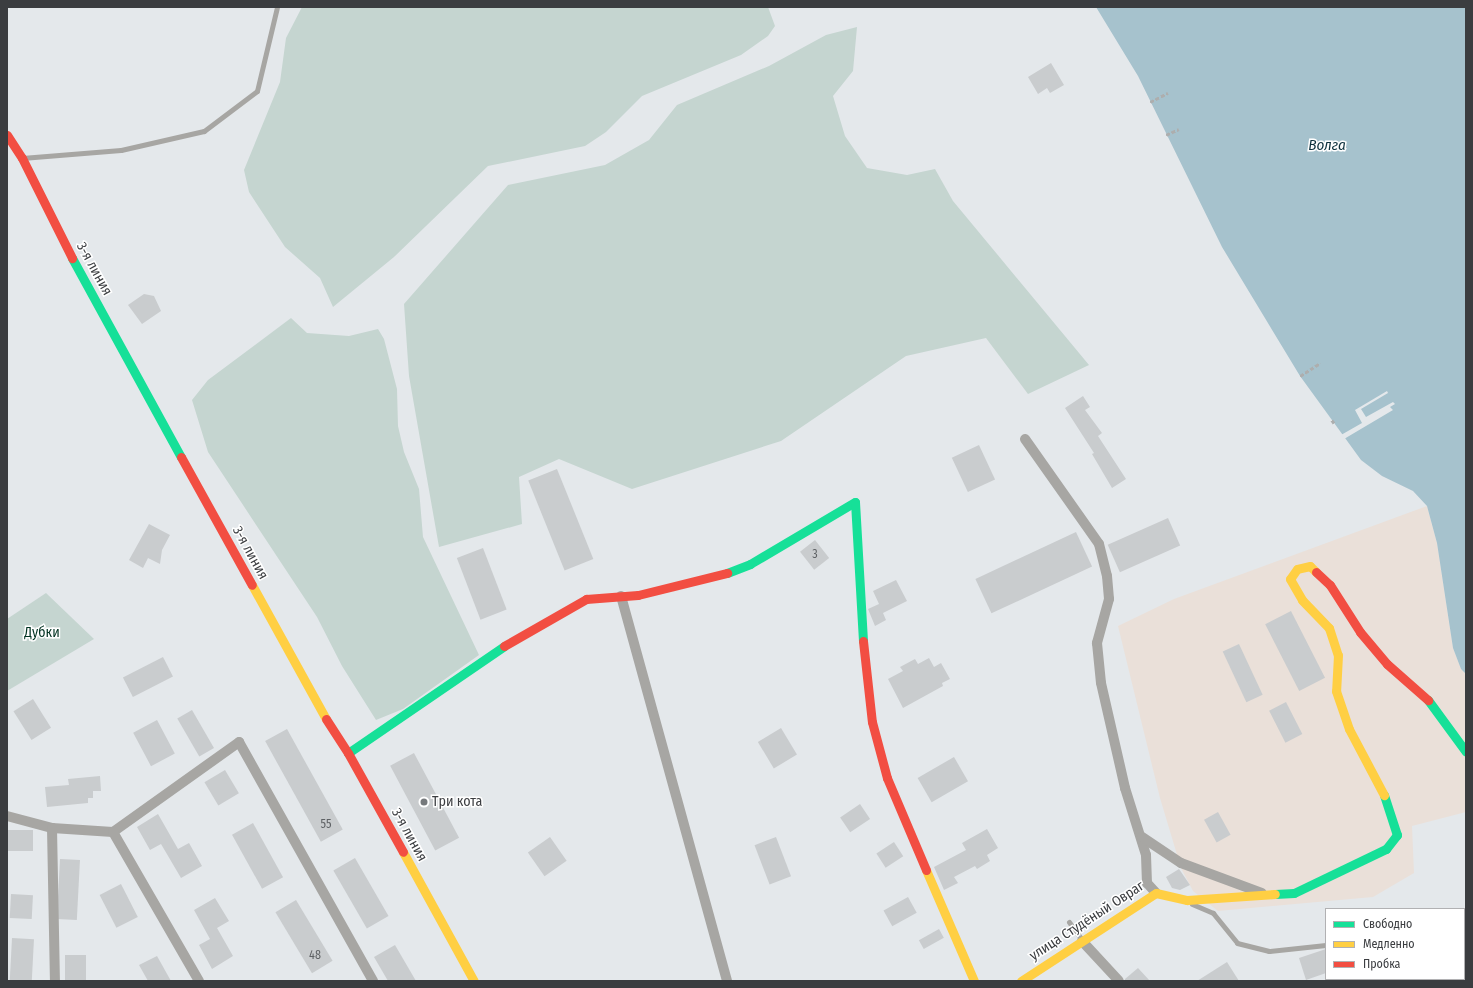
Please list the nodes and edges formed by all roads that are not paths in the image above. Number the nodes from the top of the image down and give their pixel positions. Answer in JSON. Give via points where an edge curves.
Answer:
{"nodes":[{"id":1,"x":277,"y":7,"type":"edge"},
{"id":2,"x":7,"y":134,"type":"edge"},
{"id":3,"x":22,"y":158,"type":"junction"},
{"id":4,"x":1025,"y":439,"type":"dead end"},
{"id":5,"x":621,"y":596,"type":"junction"},
{"id":6,"x":1466,"y":752,"type":"edge"},
{"id":7,"x":348,"y":753,"type":"junction"},
{"id":8,"x":7,"y":816,"type":"edge"},
{"id":9,"x":52,"y":828,"type":"junction"},
{"id":10,"x":113,"y":832,"type":"junction"},
{"id":11,"x":1142,"y":837,"type":"junction"},
{"id":12,"x":1156,"y":893,"type":"junction"},
{"id":13,"x":1262,"y":893,"type":"junction"},
{"id":14,"x":1186,"y":900,"type":"junction"},
{"id":15,"x":1069,"y":922,"type":"dead end"},
{"id":16,"x":1082,"y":941,"type":"junction"},
{"id":17,"x":1325,"y":945,"type":"edge"},
{"id":18,"x":55,"y":981,"type":"edge"},
{"id":19,"x":199,"y":981,"type":"edge"},
{"id":20,"x":373,"y":981,"type":"edge"},
{"id":21,"x":474,"y":981,"type":"edge"},
{"id":22,"x":727,"y":981,"type":"edge"},
{"id":23,"x":974,"y":981,"type":"edge"},
{"id":24,"x":1021,"y":981,"type":"edge"},
{"id":25,"x":1119,"y":981,"type":"edge"}],
"edges":[{"from":1,"to":3,"type":"lane","via":[[257,91],[204,131],[121,150]]},
{"from":2,"to":3,"type":"street","name":"3-я линия"},
{"from":3,"to":7,"type":"street","name":"3-я линия","via":[[64,243],[319,708]]},
{"from":4,"to":11,"type":"street","via":[[1099,544],[1107,576],[1108,599],[1097,643],[1101,683],[1125,788]]},
{"from":5,"to":7,"type":"street","via":[[586,599],[491,654]]},
{"from":5,"to":22,"type":"street"},
{"from":5,"to":23,"type":"street","via":[[638,595],[750,564],[855,502],[860,612],[872,722],[887,778]]},
{"from":6,"to":13,"type":"street","name":"улица Студёный Овраг","via":[[1430,701],[1387,664],[1360,632],[1330,585],[1310,566],[1297,569],[1290,579],[1302,600],[1329,628],[1338,655],[1336,691],[1349,729],[1381,787],[1397,835],[1386,849],[1294,893]]},
{"from":7,"to":21,"type":"street","name":"3-я линия"},
{"from":8,"to":9,"type":"street"},
{"from":9,"to":10,"type":"street"},
{"from":9,"to":18,"type":"street"},
{"from":10,"to":19,"type":"street"},
{"from":10,"to":20,"type":"street","via":[[239,742]]},
{"from":11,"to":12,"type":"street","via":[[1146,855],[1147,883]]},
{"from":11,"to":13,"type":"street","via":[[1181,863]]},
{"from":12,"to":14,"type":"street","name":"улица Студёный Овраг"},
{"from":12,"to":16,"type":"street","name":"улица Студёный Овраг"},
{"from":13,"to":14,"type":"street","name":"улица Студёный Овраг"},
{"from":14,"to":17,"type":"lane","via":[[1213,913],[1237,943],[1269,951]]},
{"from":15,"to":16,"type":"lane"},
{"from":16,"to":24,"type":"street","name":"улица Студёный Овраг"},
{"from":16,"to":25,"type":"street"}]}
